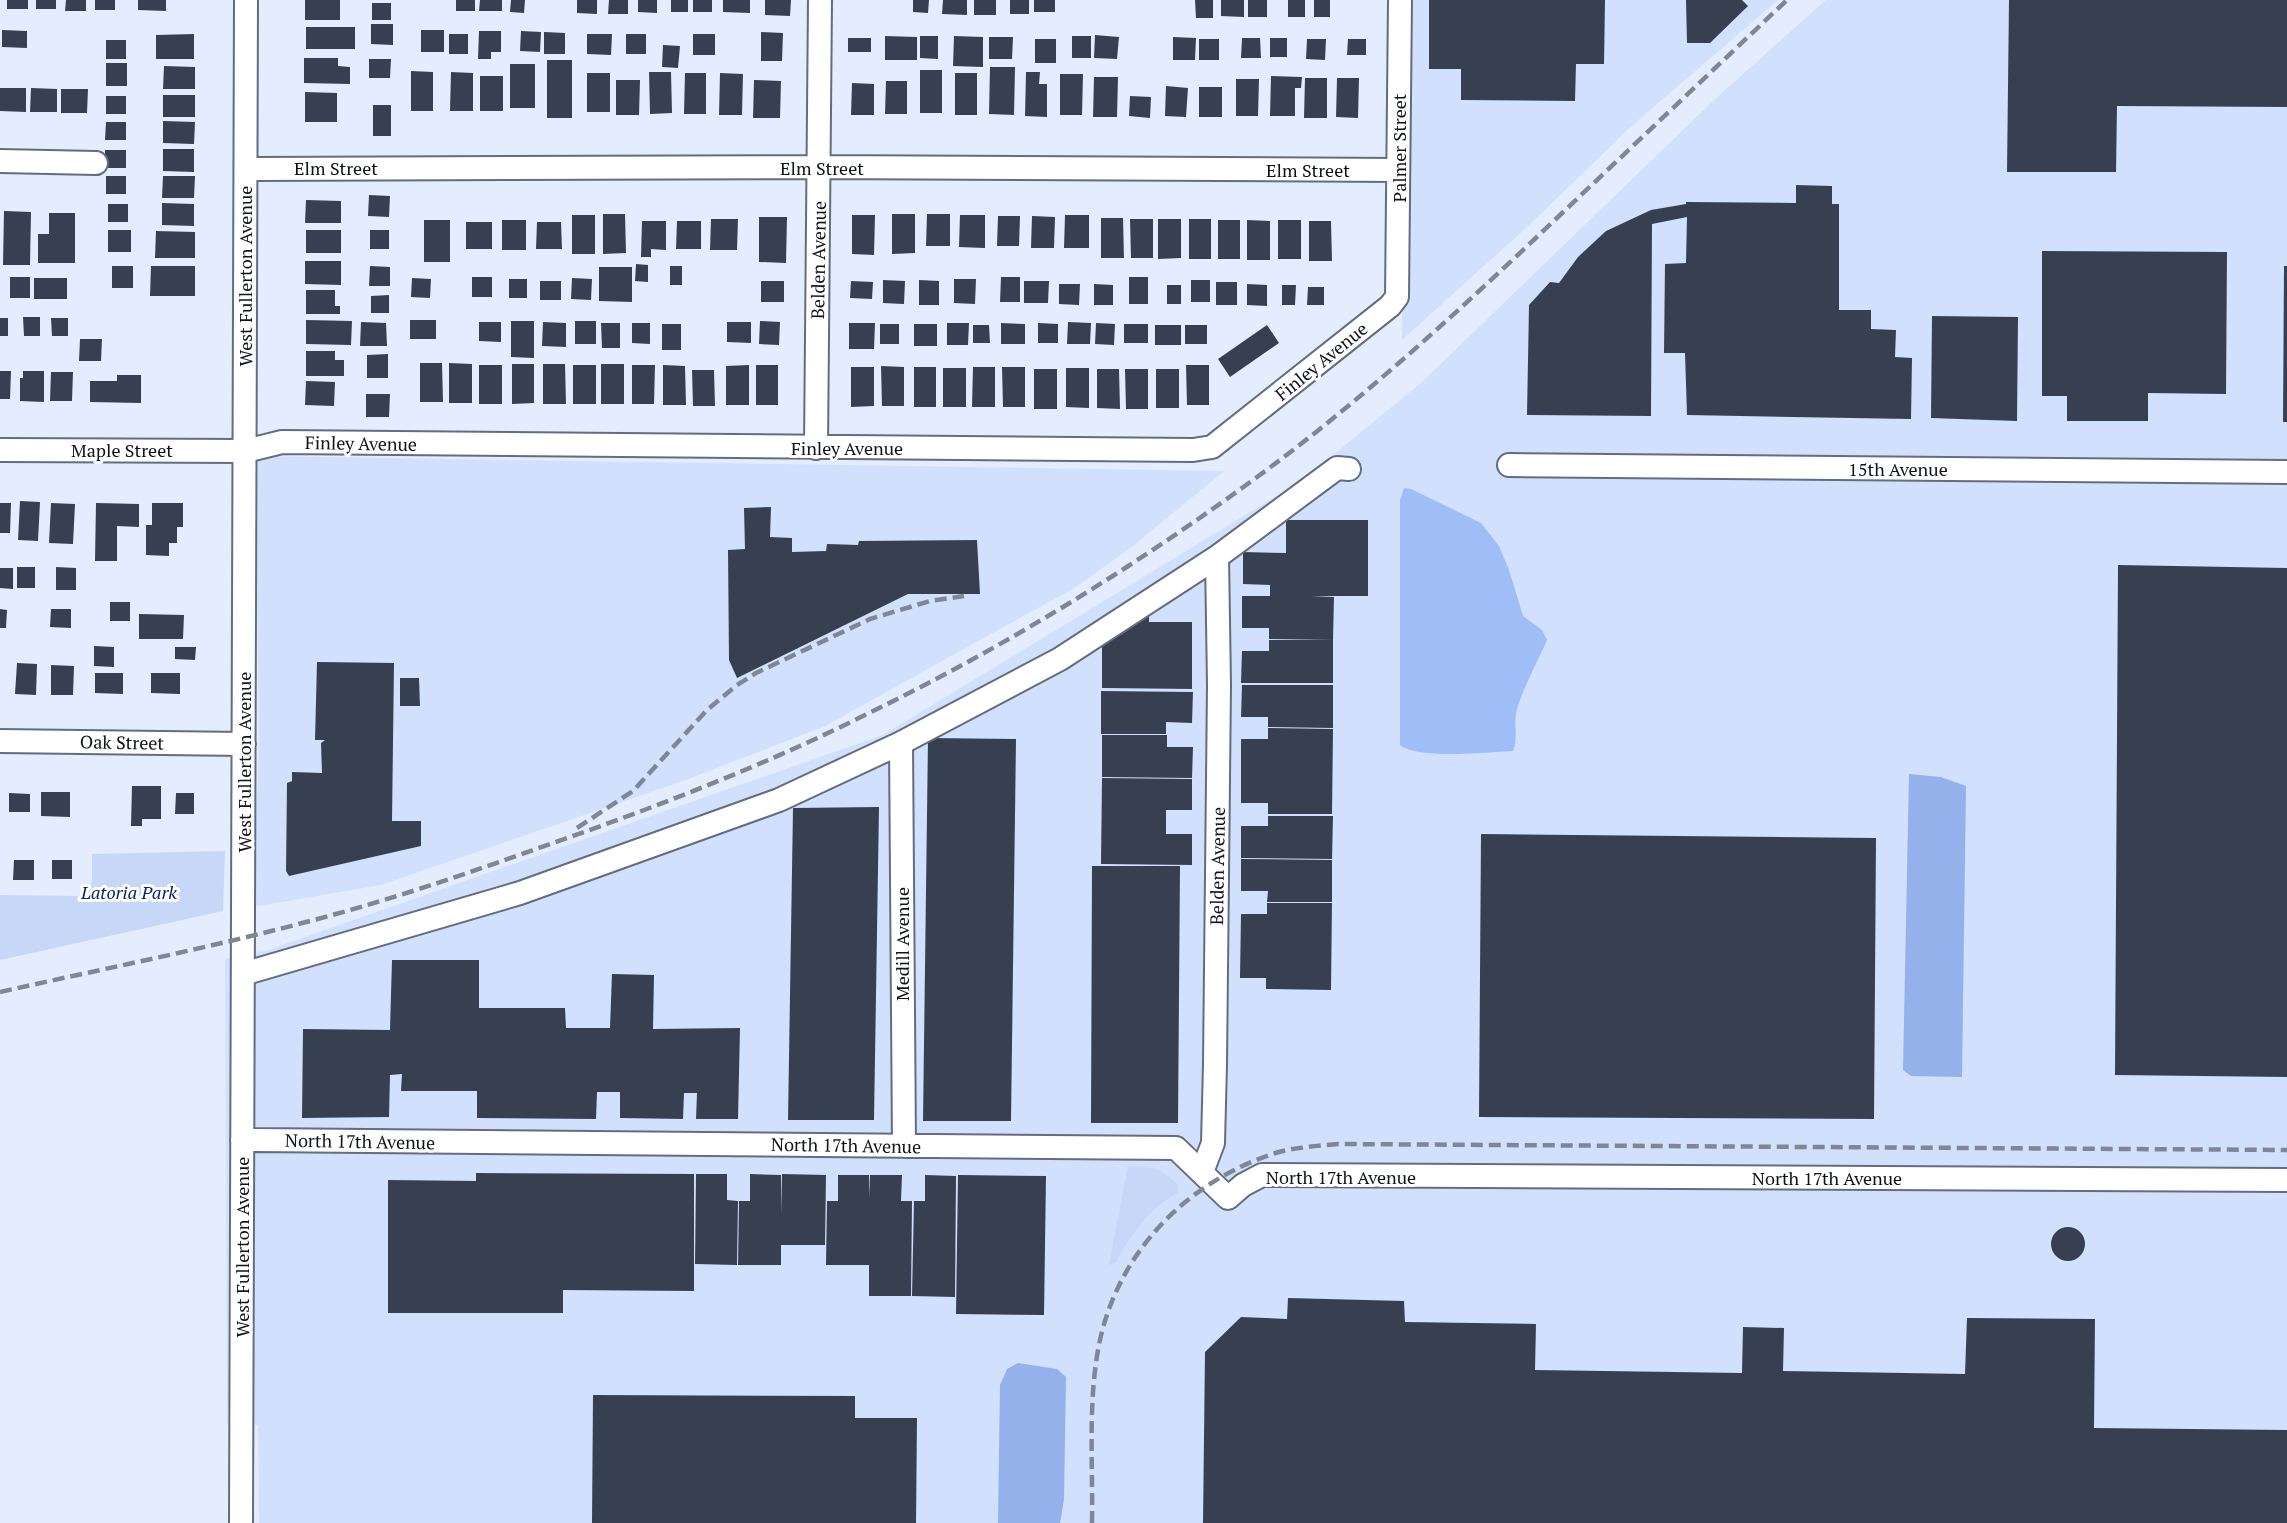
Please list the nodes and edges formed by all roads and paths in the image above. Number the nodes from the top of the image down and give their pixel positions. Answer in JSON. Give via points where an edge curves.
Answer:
{"nodes":[{"id":1,"x":246,"y":0,"type":"edge"},
{"id":2,"x":820,"y":0,"type":"edge"},
{"id":3,"x":1400,"y":0,"type":"edge"},
{"id":4,"x":0,"y":161,"type":"edge"},
{"id":5,"x":96,"y":163,"type":"dead end"},
{"id":6,"x":819,"y":167,"type":"junction"},
{"id":7,"x":246,"y":169,"type":"junction"},
{"id":8,"x":1398,"y":170,"type":"junction"},
{"id":9,"x":1397,"y":297,"type":"joint"},
{"id":10,"x":816,"y":448,"type":"junction"},
{"id":11,"x":0,"y":450,"type":"edge"},
{"id":12,"x":245,"y":451,"type":"junction"},
{"id":13,"x":1509,"y":465,"type":"dead end"},
{"id":14,"x":1350,"y":470,"type":"dead end"},
{"id":15,"x":2287,"y":472,"type":"edge"},
{"id":16,"x":1217,"y":557,"type":"junction"},
{"id":17,"x":0,"y":741,"type":"edge"},
{"id":18,"x":901,"y":742,"type":"junction"},
{"id":19,"x":244,"y":744,"type":"junction"},
{"id":20,"x":243,"y":974,"type":"junction"},
{"id":21,"x":242,"y":1140,"type":"junction"},
{"id":22,"x":904,"y":1146,"type":"junction"},
{"id":23,"x":1202,"y":1172,"type":"junction"},
{"id":24,"x":2287,"y":1180,"type":"edge"},
{"id":25,"x":241,"y":1523,"type":"edge"}],
"edges":[{"from":1,"to":7,"type":"street","name":"West Fullerton Avenue"},
{"from":2,"to":6,"type":"street","name":"Belden Avenue"},
{"from":3,"to":8,"type":"street","name":"Palmer Street"},
{"from":4,"to":5,"type":"street"},
{"from":6,"to":7,"type":"street","name":"Elm Street"},
{"from":6,"to":8,"type":"street","name":"Elm Street"},
{"from":6,"to":10,"type":"street","name":"Belden Avenue"},
{"from":7,"to":12,"type":"street","name":"West Fullerton Avenue"},
{"from":8,"to":9,"type":"street","name":"Palmer Street"},
{"from":9,"to":10,"type":"street","name":"Finley Avenue","via":[[1212,447]]},
{"from":10,"to":12,"type":"street","name":"Finley Avenue","via":[[282,442]]},
{"from":11,"to":12,"type":"street","name":"Maple Street"},
{"from":12,"to":19,"type":"street","name":"West Fullerton Avenue"},
{"from":13,"to":15,"type":"street","name":"15th Avenue"},
{"from":14,"to":16,"type":"street","via":[[1337,468]]},
{"from":16,"to":18,"type":"street","via":[[1060,659]]},
{"from":16,"to":23,"type":"street","name":"Belden Avenue","via":[[1215,1064],[1213,1143]]},
{"from":17,"to":19,"type":"street","name":"Oak Street"},
{"from":18,"to":20,"type":"street","via":[[779,800],[520,893]]},
{"from":18,"to":22,"type":"street","name":"Medill Avenue"},
{"from":19,"to":20,"type":"street","name":"West Fullerton Avenue"},
{"from":20,"to":21,"type":"street","name":"West Fullerton Avenue"},
{"from":21,"to":22,"type":"street","name":"North 17th Avenue"},
{"from":21,"to":25,"type":"street","name":"West Fullerton Avenue"},
{"from":22,"to":23,"type":"street","name":"North 17th Avenue","via":[[1176,1148]]},
{"from":23,"to":24,"type":"street","name":"North 17th Avenue","via":[[1228,1198],[1262,1175]]}]}
